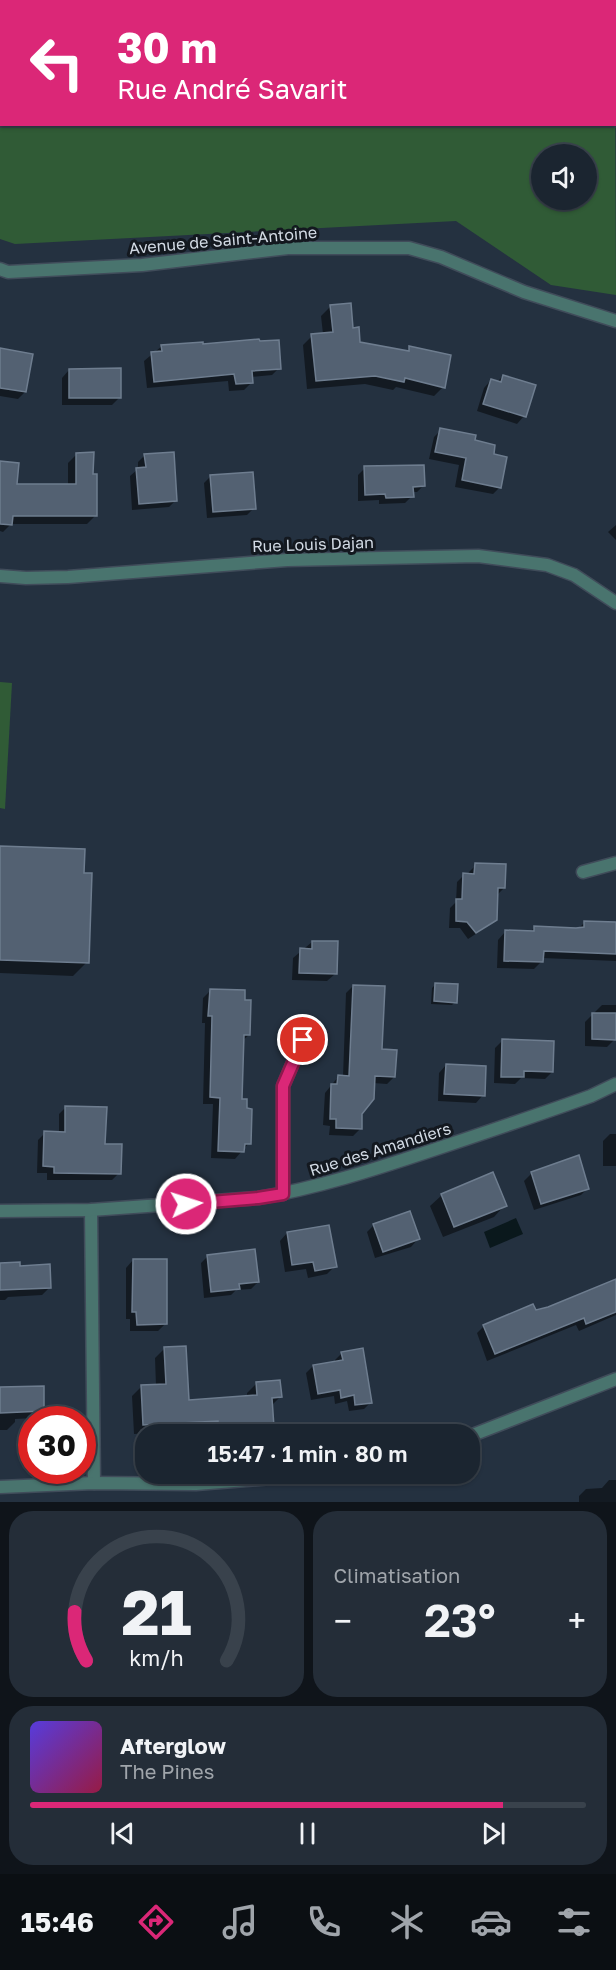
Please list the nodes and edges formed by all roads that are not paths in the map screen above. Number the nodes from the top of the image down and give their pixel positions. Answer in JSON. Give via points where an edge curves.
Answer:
{"nodes":[{"id":1,"x":0,"y":269,"type":"edge"},
{"id":2,"x":616,"y":321,"type":"edge"},
{"id":3,"x":0,"y":576,"type":"edge"},
{"id":4,"x":616,"y":603,"type":"edge"},
{"id":5,"x":616,"y":863,"type":"edge"},
{"id":6,"x":583,"y":872,"type":"dead end"},
{"id":7,"x":303,"y":1040,"type":"dead end"},
{"id":8,"x":616,"y":1084,"type":"edge"},
{"id":9,"x":283,"y":1194,"type":"junction"},
{"id":10,"x":91,"y":1210,"type":"junction"},
{"id":11,"x":0,"y":1211,"type":"edge"},
{"id":12,"x":616,"y":1380,"type":"edge"},
{"id":13,"x":93,"y":1406,"type":"edge"},
{"id":14,"x":480,"y":1432,"type":"edge"},
{"id":15,"x":96,"y":1483,"type":"edge"},
{"id":16,"x":135,"y":1483,"type":"edge"},
{"id":17,"x":70,"y":1484,"type":"edge"},
{"id":18,"x":0,"y":1487,"type":"edge"}],
"edges":[{"from":1,"to":2,"type":"street","name":"Avenue de Saint-Antoine","via":[[8,272],[142,265],[288,248],[408,248],[441,257],[524,292]]},
{"from":3,"to":4,"type":"street","name":"Rue Louis Dajan","via":[[68,577],[287,560],[478,556],[547,565],[574,575]]},
{"from":5,"to":6,"type":"street"},
{"from":7,"to":9,"type":"street","via":[[283,1086]]},
{"from":8,"to":9,"type":"street","name":"Rue des Amandiers","via":[[401,1161]]},
{"from":9,"to":10,"type":"street","name":"Rue des Amandiers"},
{"from":10,"to":11,"type":"street","name":"Rue des Amandiers"},
{"from":10,"to":13,"type":"street"},
{"from":12,"to":14,"type":"street"},
{"from":15,"to":16,"type":"street"},
{"from":17,"to":18,"type":"street"}]}
